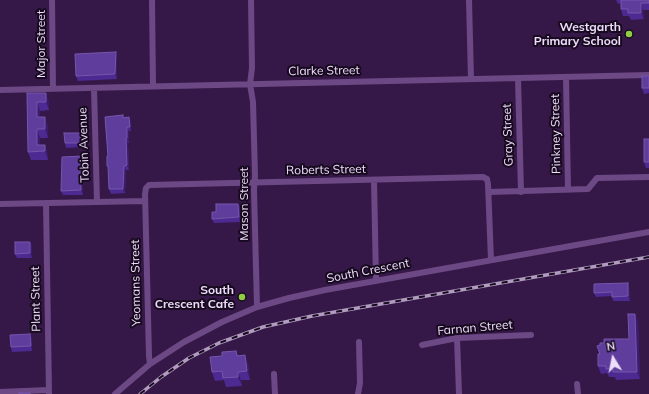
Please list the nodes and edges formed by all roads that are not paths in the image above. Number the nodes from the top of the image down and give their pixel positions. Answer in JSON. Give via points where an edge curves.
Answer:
{"nodes":[{"id":1,"x":52,"y":0,"type":"edge"},
{"id":2,"x":152,"y":0,"type":"edge"},
{"id":3,"x":250,"y":0,"type":"edge"},
{"id":4,"x":469,"y":0,"type":"edge"},
{"id":5,"x":649,"y":75,"type":"edge"},
{"id":6,"x":566,"y":77,"type":"junction"},
{"id":7,"x":471,"y":78,"type":"junction"},
{"id":8,"x":518,"y":78,"type":"junction"},
{"id":9,"x":253,"y":84,"type":"junction"},
{"id":10,"x":153,"y":86,"type":"junction"},
{"id":11,"x":53,"y":88,"type":"junction"},
{"id":12,"x":94,"y":88,"type":"junction"},
{"id":13,"x":0,"y":90,"type":"edge"},
{"id":14,"x":649,"y":177,"type":"edge"},
{"id":15,"x":374,"y":180,"type":"junction"},
{"id":16,"x":255,"y":183,"type":"junction"},
{"id":17,"x":568,"y":190,"type":"junction"},
{"id":18,"x":489,"y":192,"type":"junction"},
{"id":19,"x":521,"y":192,"type":"junction"},
{"id":20,"x":145,"y":201,"type":"junction"},
{"id":21,"x":97,"y":202,"type":"junction"},
{"id":22,"x":46,"y":203,"type":"junction"},
{"id":23,"x":0,"y":204,"type":"edge"},
{"id":24,"x":649,"y":232,"type":"edge"},
{"id":25,"x":491,"y":260,"type":"junction"},
{"id":26,"x":376,"y":281,"type":"junction"},
{"id":27,"x":257,"y":307,"type":"junction"},
{"id":28,"x":531,"y":335,"type":"dead end"},
{"id":29,"x":457,"y":338,"type":"junction"},
{"id":30,"x":359,"y":342,"type":"dead end"},
{"id":31,"x":422,"y":345,"type":"dead end"},
{"id":32,"x":150,"y":364,"type":"junction"},
{"id":33,"x":274,"y":374,"type":"dead end"},
{"id":34,"x":578,"y":384,"type":"dead end"},
{"id":35,"x":0,"y":392,"type":"edge"},
{"id":36,"x":48,"y":392,"type":"edge"},
{"id":37,"x":115,"y":394,"type":"edge"},
{"id":38,"x":275,"y":394,"type":"edge"},
{"id":39,"x":358,"y":394,"type":"edge"},
{"id":40,"x":459,"y":394,"type":"edge"},
{"id":41,"x":578,"y":394,"type":"edge"}],
"edges":[{"from":1,"to":11,"type":"street","name":"Major Street"},
{"from":2,"to":10,"type":"street"},
{"from":3,"to":9,"type":"street","name":"Mason Street"},
{"from":4,"to":7,"type":"street"},
{"from":5,"to":6,"type":"street","name":"Clarke Street"},
{"from":6,"to":8,"type":"street","name":"Clarke Street"},
{"from":6,"to":17,"type":"street","name":"Pinkney Street"},
{"from":7,"to":8,"type":"street","name":"Clarke Street"},
{"from":7,"to":9,"type":"street","name":"Clarke Street"},
{"from":8,"to":19,"type":"street","name":"Gray Street"},
{"from":9,"to":10,"type":"street","name":"Clarke Street"},
{"from":9,"to":16,"type":"street","name":"Mason Street"},
{"from":10,"to":12,"type":"street","name":"Clarke Street"},
{"from":11,"to":12,"type":"street","name":"Clarke Street"},
{"from":11,"to":13,"type":"street","name":"Clarke Street"},
{"from":12,"to":21,"type":"street","name":"Tobin Avenue"},
{"from":14,"to":17,"type":"street","via":[[597,178],[588,189]]},
{"from":15,"to":16,"type":"street","name":"Roberts Street"},
{"from":15,"to":18,"type":"street","name":"Roberts Street","via":[[482,177],[487,179]]},
{"from":15,"to":26,"type":"street"},
{"from":16,"to":20,"type":"street","name":"Roberts Street","via":[[149,185],[146,188]]},
{"from":16,"to":27,"type":"street","name":"Mason Street"},
{"from":17,"to":19,"type":"street"},
{"from":18,"to":19,"type":"street"},
{"from":18,"to":25,"type":"street"},
{"from":20,"to":21,"type":"street"},
{"from":20,"to":32,"type":"street","name":"Yeomans Street"},
{"from":21,"to":22,"type":"street"},
{"from":22,"to":23,"type":"street"},
{"from":22,"to":36,"type":"street","name":"Plant Street"},
{"from":24,"to":25,"type":"street","name":"South Crescent"},
{"from":25,"to":26,"type":"street","name":"South Crescent"},
{"from":26,"to":27,"type":"street","name":"South Crescent"},
{"from":27,"to":32,"type":"street","name":"South Crescent","via":[[184,342]]},
{"from":28,"to":29,"type":"street","name":"Farnan Street"},
{"from":29,"to":31,"type":"street","name":"Farnan Street"},
{"from":29,"to":40,"type":"street"},
{"from":30,"to":39,"type":"street"},
{"from":32,"to":37,"type":"street","name":"South Crescent"},
{"from":33,"to":38,"type":"street"},
{"from":34,"to":41,"type":"street"},
{"from":35,"to":36,"type":"street"}]}
